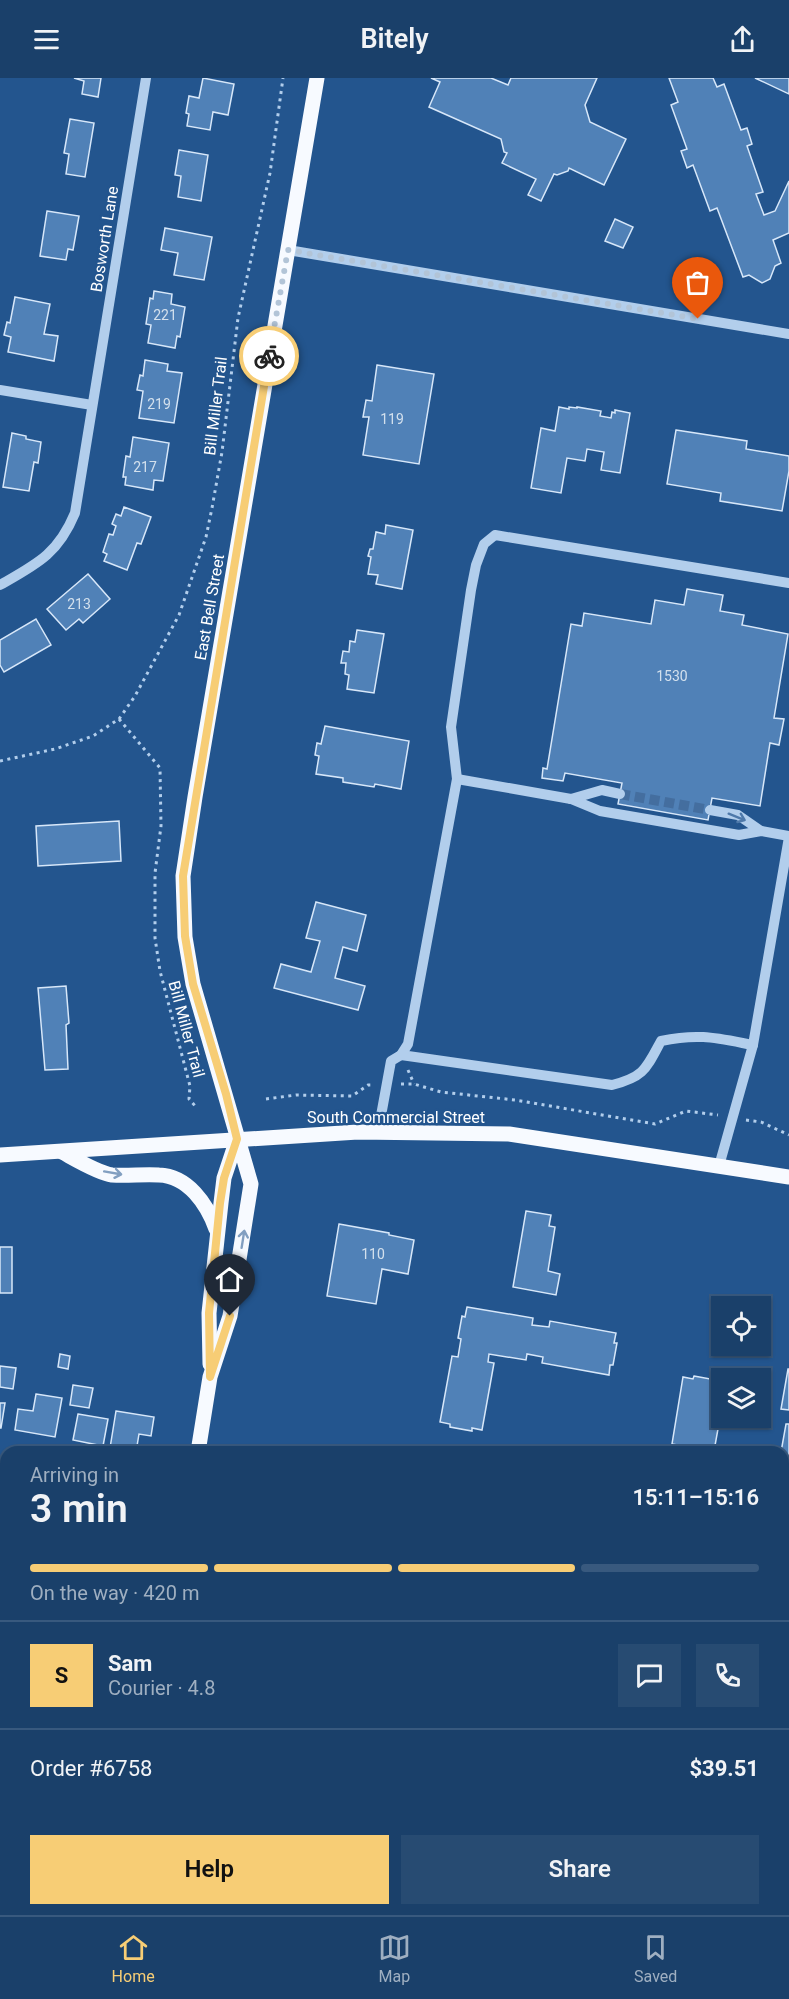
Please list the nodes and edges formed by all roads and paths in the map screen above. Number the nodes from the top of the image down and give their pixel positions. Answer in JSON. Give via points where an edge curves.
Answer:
{"nodes":[{"id":1,"x":146,"y":78,"type":"edge"},
{"id":2,"x":283,"y":78,"type":"edge"},
{"id":3,"x":317,"y":78,"type":"edge"},
{"id":4,"x":288,"y":250,"type":"junction"},
{"id":5,"x":789,"y":334,"type":"edge"},
{"id":6,"x":0,"y":390,"type":"edge"},
{"id":7,"x":92,"y":405,"type":"junction"},
{"id":8,"x":789,"y":583,"type":"edge"},
{"id":9,"x":0,"y":585,"type":"edge"},
{"id":10,"x":118,"y":719,"type":"junction"},
{"id":11,"x":0,"y":761,"type":"edge"},
{"id":12,"x":457,"y":779,"type":"junction"},
{"id":13,"x":620,"y":794,"type":"tunnel mouth"},
{"id":14,"x":571,"y":799,"type":"junction"},
{"id":15,"x":710,"y":810,"type":"tunnel mouth"},
{"id":16,"x":761,"y":831,"type":"junction"},
{"id":17,"x":789,"y":837,"type":"edge"},
{"id":18,"x":753,"y":1045,"type":"junction"},
{"id":19,"x":401,"y":1055,"type":"junction"},
{"id":20,"x":387,"y":1084,"type":"junction"},
{"id":21,"x":266,"y":1100,"type":"dead end"},
{"id":22,"x":196,"y":1107,"type":"dead end"},
{"id":23,"x":733,"y":1117,"type":"junction"},
{"id":24,"x":378,"y":1132,"type":"junction"},
{"id":25,"x":789,"y":1135,"type":"edge"},
{"id":26,"x":237,"y":1139,"type":"junction"},
{"id":27,"x":59,"y":1151,"type":"junction"},
{"id":28,"x":0,"y":1155,"type":"edge"},
{"id":29,"x":719,"y":1166,"type":"junction"},
{"id":30,"x":789,"y":1177,"type":"edge"},
{"id":31,"x":217,"y":1232,"type":"junction"},
{"id":32,"x":210,"y":1377,"type":"junction"},
{"id":33,"x":199,"y":1446,"type":"edge"}],
"edges":[{"from":1,"to":7,"type":"street","name":"Bosworth Lane"},
{"from":2,"to":10,"type":"path","name":"Bill Miller Trail","via":[[275,142],[238,318],[222,452],[206,537],[171,633]]},
{"from":3,"to":4,"type":"main road","name":"East Bell Street"},
{"from":4,"to":5,"type":"street"},
{"from":4,"to":26,"type":"main road","name":"East Bell Street","via":[[183,876],[185,936],[193,984]]},
{"from":6,"to":7,"type":"street"},
{"from":7,"to":9,"type":"street","name":"Bosworth Lane","via":[[79,498],[66,534],[38,564]]},
{"from":8,"to":12,"type":"street","via":[[495,535],[484,544],[476,565],[470,601],[451,728]]},
{"from":10,"to":11,"type":"path","name":"Bill Miller Trail","via":[[93,736]]},
{"from":10,"to":22,"type":"path","name":"Bill Miller Trail","via":[[162,772],[155,938],[162,981],[190,1086],[189,1099]]},
{"from":12,"to":14,"type":"street"},
{"from":12,"to":19,"type":"street","via":[[408,1044]]},
{"from":13,"to":14,"type":"street","via":[[602,790]]},
{"from":14,"to":16,"type":"street","via":[[600,811],[739,835]]},
{"from":15,"to":16,"type":"street","one_way":true,"via":[[738,815]]},
{"from":16,"to":17,"type":"street"},
{"from":17,"to":18,"type":"street"},
{"from":18,"to":19,"type":"street","via":[[708,1036],[661,1041],[648,1065],[633,1079],[612,1085]]},
{"from":18,"to":23,"type":"street"},
{"from":19,"to":20,"type":"street","via":[[391,1061]]},
{"from":20,"to":21,"type":"path","via":[[368,1085],[352,1096],[296,1095]]},
{"from":20,"to":23,"type":"path","via":[[414,1084],[441,1092],[515,1100],[655,1124],[686,1111]]},
{"from":20,"to":24,"type":"street"},
{"from":23,"to":25,"type":"path","via":[[761,1122]]},
{"from":23,"to":29,"type":"street"},
{"from":24,"to":26,"type":"main road","name":"South Commercial Street"},
{"from":24,"to":29,"type":"main road","name":"South Commercial Street","via":[[509,1134]]},
{"from":26,"to":27,"type":"main road","name":"South Commercial Street"},
{"from":26,"to":31,"type":"main road","via":[[224,1178]]},
{"from":32,"to":26,"type":"main road","name":"East Bell Street","one_way":true,"via":[[230,1316],[250,1184]]},
{"from":27,"to":28,"type":"main road","name":"South Commercial Street"},
{"from":27,"to":31,"type":"main road","one_way":true,"via":[[110,1175],[161,1175],[185,1184],[203,1202]]},
{"from":29,"to":30,"type":"main road","name":"South Commercial Street"},
{"from":31,"to":32,"type":"main road","via":[[209,1313]]},
{"from":32,"to":33,"type":"main road"}]}
